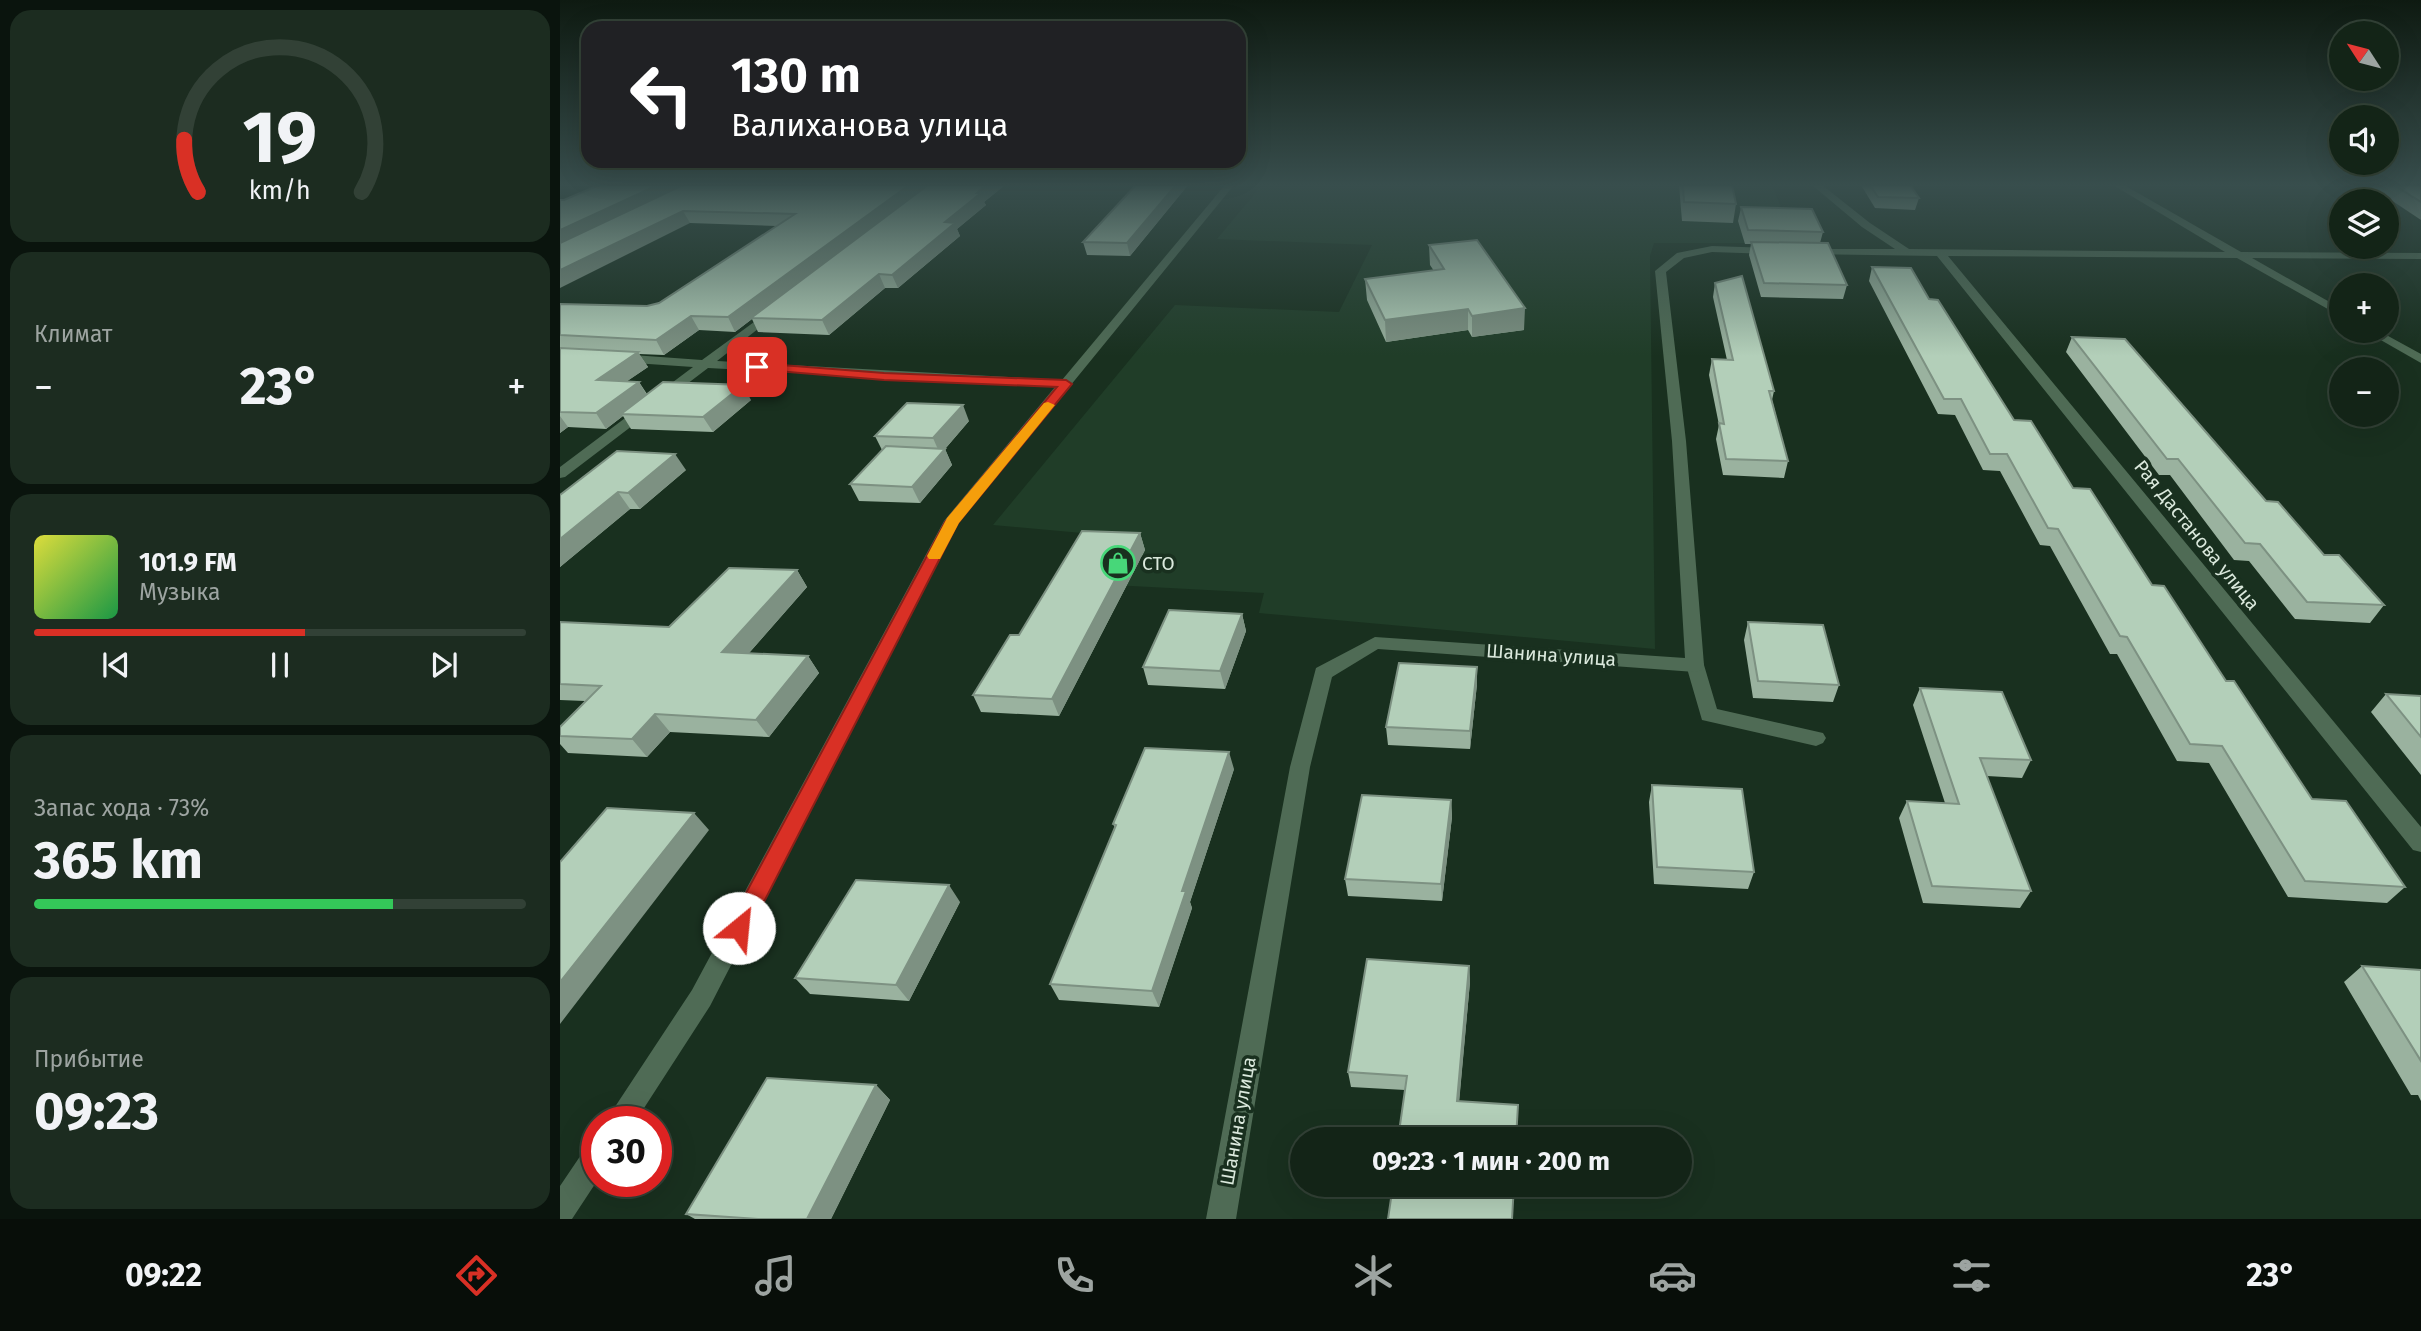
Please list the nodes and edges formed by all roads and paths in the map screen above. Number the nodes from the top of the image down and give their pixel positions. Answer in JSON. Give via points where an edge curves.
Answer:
{"nodes":[{"id":1,"x":1183,"y":242,"type":"edge"},
{"id":2,"x":1891,"y":242,"type":"edge"},
{"id":3,"x":2213,"y":242,"type":"edge"},
{"id":4,"x":1906,"y":252,"type":"junction"},
{"id":5,"x":1940,"y":253,"type":"junction"},
{"id":6,"x":2421,"y":256,"type":"edge"},
{"id":7,"x":2238,"y":257,"type":"junction"},
{"id":8,"x":781,"y":306,"type":"edge"},
{"id":9,"x":2329,"y":307,"type":"edge"},
{"id":10,"x":2392,"y":343,"type":"edge"},
{"id":11,"x":600,"y":357,"type":"edge"},
{"id":12,"x":2421,"y":359,"type":"edge"},
{"id":13,"x":706,"y":363,"type":"junction"},
{"id":14,"x":1066,"y":384,"type":"junction"},
{"id":15,"x":560,"y":474,"type":"edge"},
{"id":16,"x":1695,"y":665,"type":"junction"},
{"id":17,"x":1816,"y":738,"type":"dead end"},
{"id":18,"x":2421,"y":843,"type":"edge"},
{"id":19,"x":630,"y":1106,"type":"edge"},
{"id":20,"x":581,"y":1180,"type":"edge"},
{"id":21,"x":560,"y":1211,"type":"edge"},
{"id":22,"x":1221,"y":1219,"type":"edge"}],
"edges":[{"from":1,"to":14,"type":"street"},
{"from":2,"to":4,"type":"street"},
{"from":3,"to":7,"type":"street"},
{"from":4,"to":5,"type":"street"},
{"from":4,"to":16,"type":"street","via":[[1712,249],[1681,255],[1660,271],[1679,441]]},
{"from":5,"to":7,"type":"street"},
{"from":5,"to":18,"type":"street","name":"Рая Дастанова улица"},
{"from":6,"to":7,"type":"street"},
{"from":7,"to":9,"type":"street"},
{"from":8,"to":13,"type":"street"},
{"from":10,"to":12,"type":"street"},
{"from":11,"to":13,"type":"street"},
{"from":13,"to":14,"type":"street"},
{"from":13,"to":15,"type":"street"},
{"from":14,"to":19,"type":"street","via":[[952,522],[701,998]]},
{"from":16,"to":17,"type":"street","via":[[1709,715]]},
{"from":16,"to":22,"type":"street","name":"Шанина улица","via":[[1375,643],[1323,673],[1300,767]]},
{"from":20,"to":21,"type":"street"}]}
